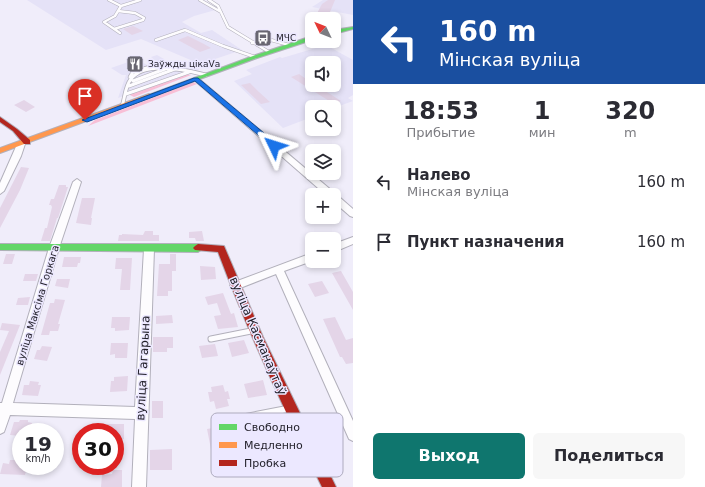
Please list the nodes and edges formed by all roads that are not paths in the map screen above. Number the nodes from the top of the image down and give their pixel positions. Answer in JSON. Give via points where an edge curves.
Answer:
{"nodes":[{"id":1,"x":110,"y":0,"type":"edge"},
{"id":2,"x":140,"y":0,"type":"edge"},
{"id":3,"x":200,"y":0,"type":"edge"},
{"id":4,"x":210,"y":0,"type":"edge"},
{"id":5,"x":121,"y":6,"type":"junction"},
{"id":6,"x":118,"y":11,"type":"junction"},
{"id":7,"x":221,"y":12,"type":"junction"},
{"id":8,"x":353,"y":28,"type":"edge"},
{"id":9,"x":114,"y":29,"type":"junction"},
{"id":10,"x":341,"y":31,"type":"edge"},
{"id":11,"x":120,"y":33,"type":"dead end"},
{"id":12,"x":156,"y":40,"type":"dead end"},
{"id":13,"x":305,"y":40,"type":"edge"},
{"id":14,"x":252,"y":43,"type":"junction"},
{"id":15,"x":289,"y":45,"type":"junction"},
{"id":16,"x":269,"y":52,"type":"junction"},
{"id":17,"x":255,"y":57,"type":"junction"},
{"id":18,"x":176,"y":69,"type":"junction"},
{"id":19,"x":193,"y":75,"type":"junction"},
{"id":20,"x":128,"y":86,"type":"junction"},
{"id":21,"x":126,"y":94,"type":"junction"},
{"id":22,"x":122,"y":106,"type":"junction"},
{"id":23,"x":0,"y":119,"type":"edge"},
{"id":24,"x":24,"y":143,"type":"junction"},
{"id":25,"x":0,"y":152,"type":"edge"},
{"id":26,"x":76,"y":182,"type":"dead end"},
{"id":27,"x":323,"y":188,"type":"edge"},
{"id":28,"x":0,"y":191,"type":"edge"},
{"id":29,"x":341,"y":203,"type":"edge"},
{"id":30,"x":353,"y":214,"type":"edge"},
{"id":31,"x":353,"y":240,"type":"edge"},
{"id":32,"x":341,"y":245,"type":"edge"},
{"id":33,"x":0,"y":247,"type":"edge"},
{"id":34,"x":54,"y":248,"type":"junction"},
{"id":35,"x":149,"y":248,"type":"junction"},
{"id":36,"x":305,"y":260,"type":"edge"},
{"id":37,"x":279,"y":270,"type":"junction"},
{"id":38,"x":235,"y":286,"type":"junction"},
{"id":39,"x":251,"y":331,"type":"dead end"},
{"id":40,"x":211,"y":339,"type":"dead end"},
{"id":41,"x":288,"y":408,"type":"junction"},
{"id":42,"x":3,"y":409,"type":"edge"},
{"id":43,"x":141,"y":413,"type":"junction"},
{"id":44,"x":264,"y":413,"type":"edge"},
{"id":45,"x":291,"y":413,"type":"edge"},
{"id":46,"x":0,"y":428,"type":"edge"},
{"id":47,"x":353,"y":435,"type":"edge"},
{"id":48,"x":324,"y":477,"type":"edge"},
{"id":49,"x":139,"y":487,"type":"edge"},
{"id":50,"x":329,"y":487,"type":"edge"}],
"edges":[{"from":1,"to":5,"type":"lane"},
{"from":2,"to":5,"type":"lane"},
{"from":3,"to":7,"type":"lane"},
{"from":4,"to":7,"type":"lane"},
{"from":5,"to":6,"type":"lane"},
{"from":6,"to":9,"type":"lane","via":[[115,16],[104,22]]},
{"from":6,"to":9,"type":"lane","via":[[135,13],[144,18]]},
{"from":7,"to":14,"type":"lane","via":[[228,27]]},
{"from":8,"to":10,"type":"street"},
{"from":9,"to":11,"type":"lane"},
{"from":12,"to":17,"type":"lane","via":[[186,30]]},
{"from":13,"to":15,"type":"street"},
{"from":14,"to":15,"type":"lane","via":[[266,38]]},
{"from":14,"to":16,"type":"lane"},
{"from":15,"to":16,"type":"street"},
{"from":16,"to":17,"type":"street"},
{"from":17,"to":19,"type":"street","via":[[206,75]]},
{"from":18,"to":19,"type":"lane"},
{"from":18,"to":20,"type":"lane"},
{"from":18,"to":20,"type":"lane","via":[[156,68],[136,74]]},
{"from":19,"to":21,"type":"lane"},
{"from":19,"to":22,"type":"street"},
{"from":19,"to":27,"type":"street"},
{"from":20,"to":21,"type":"lane"},
{"from":21,"to":22,"type":"lane"},
{"from":22,"to":24,"type":"street"},
{"from":23,"to":24,"type":"street","via":[[15,130]]},
{"from":24,"to":25,"type":"street"},
{"from":24,"to":28,"type":"street"},
{"from":26,"to":34,"type":"street","name":"вуліца Максіма Горкага"},
{"from":29,"to":30,"type":"street"},
{"from":31,"to":32,"type":"street"},
{"from":33,"to":34,"type":"street"},
{"from":34,"to":35,"type":"street"},
{"from":34,"to":42,"type":"street","name":"вуліца Максіма Горкага"},
{"from":35,"to":38,"type":"street","name":"вуліца Касманаўтаў","via":[[221,248]]},
{"from":35,"to":43,"type":"street","name":"вуліца Гагарына"},
{"from":36,"to":37,"type":"street"},
{"from":37,"to":38,"type":"street"},
{"from":37,"to":47,"type":"street"},
{"from":38,"to":41,"type":"street","name":"вуліца Касманаўтаў"},
{"from":39,"to":40,"type":"lane"},
{"from":41,"to":44,"type":"lane"},
{"from":41,"to":45,"type":"street","name":"вуліца Касманаўтаў"},
{"from":42,"to":43,"type":"street"},
{"from":42,"to":46,"type":"street","name":"вуліца Максіма Горкага"},
{"from":43,"to":49,"type":"street","name":"вуліца Гагарына"},
{"from":48,"to":50,"type":"street","name":"вуліца Касманаўтаў"}]}
